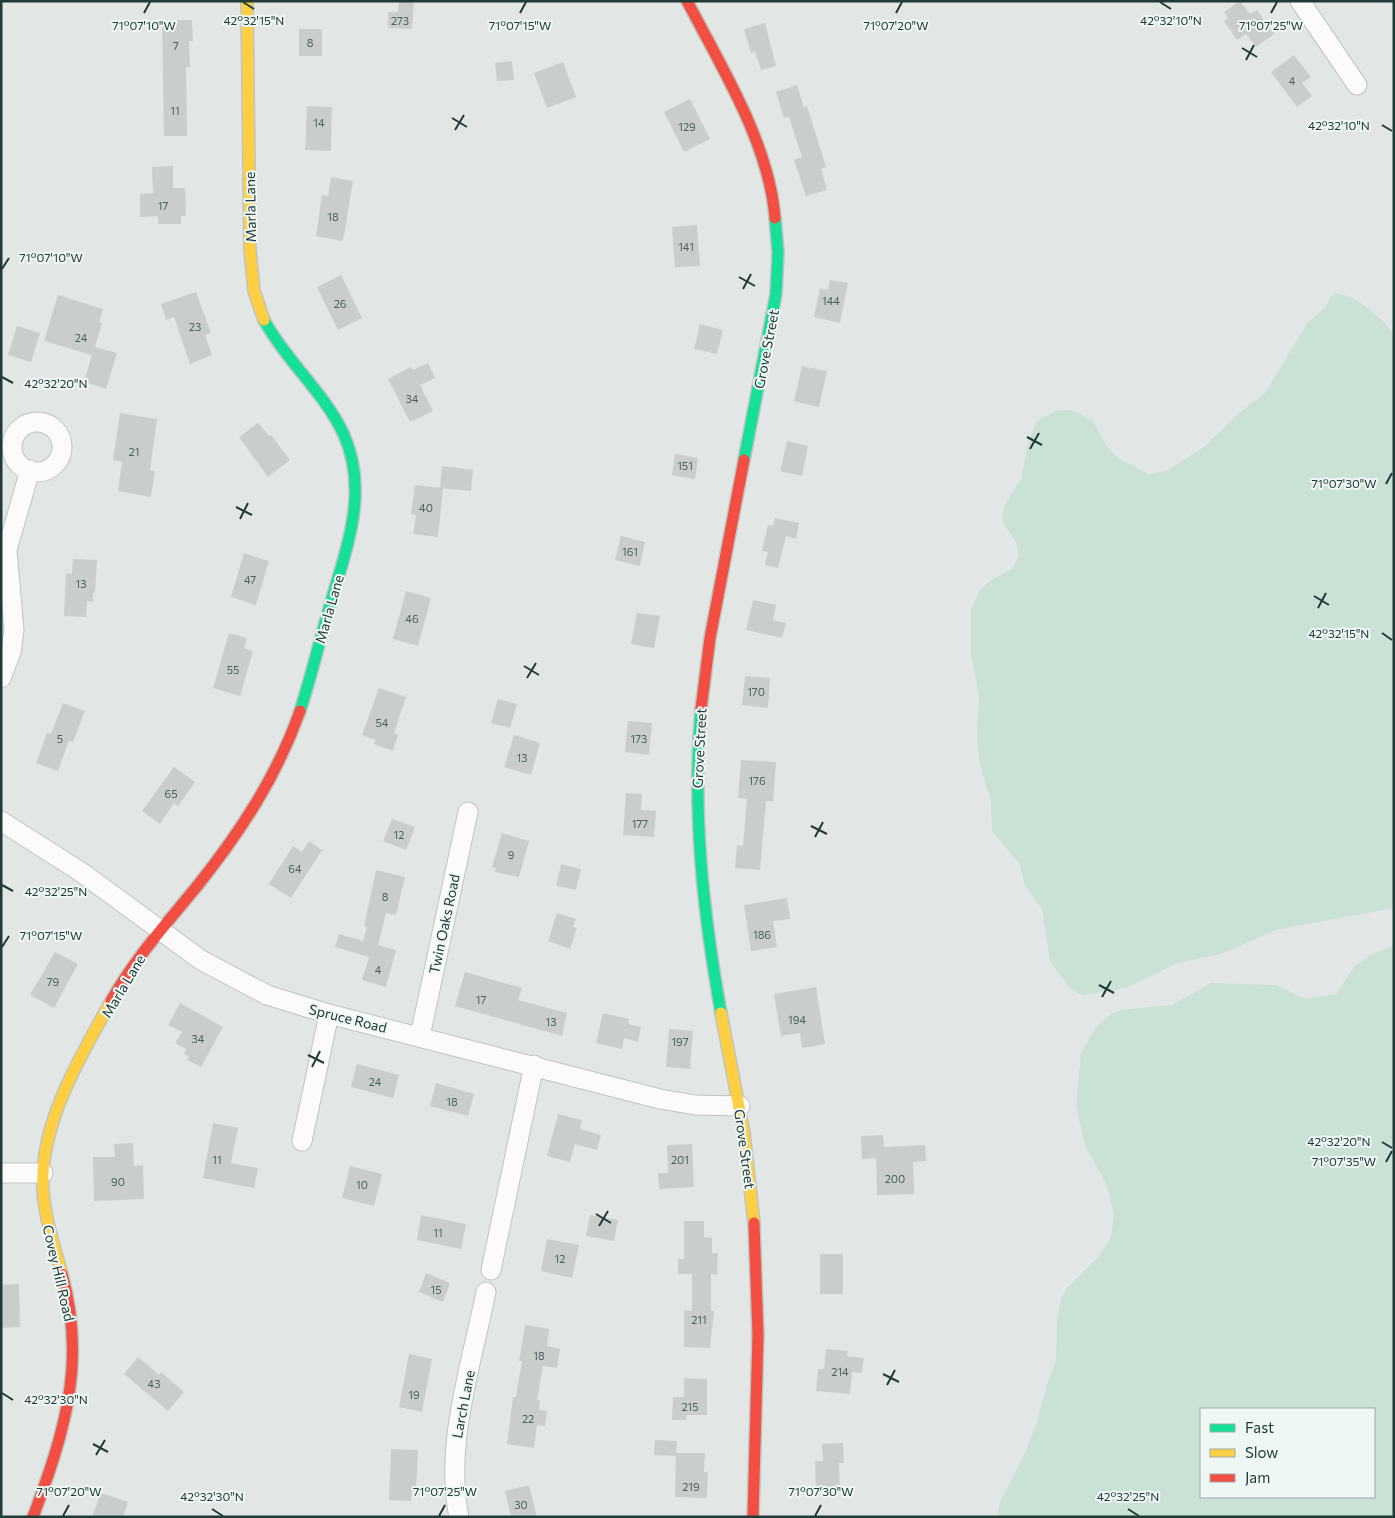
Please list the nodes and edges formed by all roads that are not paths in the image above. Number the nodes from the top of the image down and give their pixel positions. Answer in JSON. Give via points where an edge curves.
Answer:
{"nodes":[{"id":1,"x":247,"y":1,"type":"edge"},
{"id":2,"x":687,"y":1,"type":"edge"},
{"id":3,"x":1300,"y":1,"type":"edge"},
{"id":4,"x":1357,"y":85,"type":"dead end"},
{"id":5,"x":30,"y":470,"type":"dead end"},
{"id":6,"x":1,"y":678,"type":"edge"},
{"id":7,"x":468,"y":812,"type":"dead end"},
{"id":8,"x":1,"y":821,"type":"edge"},
{"id":9,"x":160,"y":931,"type":"junction"},
{"id":10,"x":329,"y":1014,"type":"junction"},
{"id":11,"x":420,"y":1036,"type":"junction"},
{"id":12,"x":534,"y":1065,"type":"junction"},
{"id":13,"x":740,"y":1106,"type":"junction"},
{"id":14,"x":302,"y":1141,"type":"dead end"},
{"id":15,"x":1,"y":1173,"type":"edge"},
{"id":16,"x":44,"y":1173,"type":"junction"},
{"id":17,"x":491,"y":1270,"type":"dead end"},
{"id":18,"x":486,"y":1292,"type":"dead end"},
{"id":19,"x":33,"y":1517,"type":"edge"},
{"id":20,"x":459,"y":1517,"type":"edge"},
{"id":21,"x":752,"y":1517,"type":"edge"}],
"edges":[{"from":1,"to":9,"type":"street","name":"Marla Lane","via":[[250,235],[254,292],[276,344],[323,403],[347,443],[356,478],[355,505],[345,552],[288,743],[240,827]]},
{"from":2,"to":13,"type":"street","name":"Grove Street","via":[[765,165],[775,206],[779,248],[775,302],[710,638],[698,746],[697,812],[708,928]]},
{"from":3,"to":4,"type":"street"},
{"from":5,"to":6,"type":"street","via":[[8,550],[14,630]]},
{"from":7,"to":11,"type":"street","name":"Twin Oaks Road"},
{"from":8,"to":9,"type":"street","name":"Spruce Road","via":[[52,852]]},
{"from":9,"to":10,"type":"street","name":"Spruce Road","via":[[214,968],[252,988]]},
{"from":9,"to":16,"type":"street","name":"Marla Lane","via":[[124,978],[70,1083],[48,1138]]},
{"from":10,"to":11,"type":"street","name":"Spruce Road"},
{"from":10,"to":14,"type":"street"},
{"from":11,"to":12,"type":"street","name":"Spruce Road"},
{"from":12,"to":13,"type":"street","name":"Spruce Road","via":[[674,1102]]},
{"from":12,"to":17,"type":"street"},
{"from":13,"to":21,"type":"street","name":"Grove Street","via":[[754,1212],[757,1286]]},
{"from":15,"to":16,"type":"street"},
{"from":16,"to":19,"type":"street","name":"Covey Hill Road","via":[[46,1214],[72,1318],[74,1371],[62,1430]]},
{"from":18,"to":20,"type":"street","name":"Larch Lane","via":[[455,1447],[453,1476]]}]}
